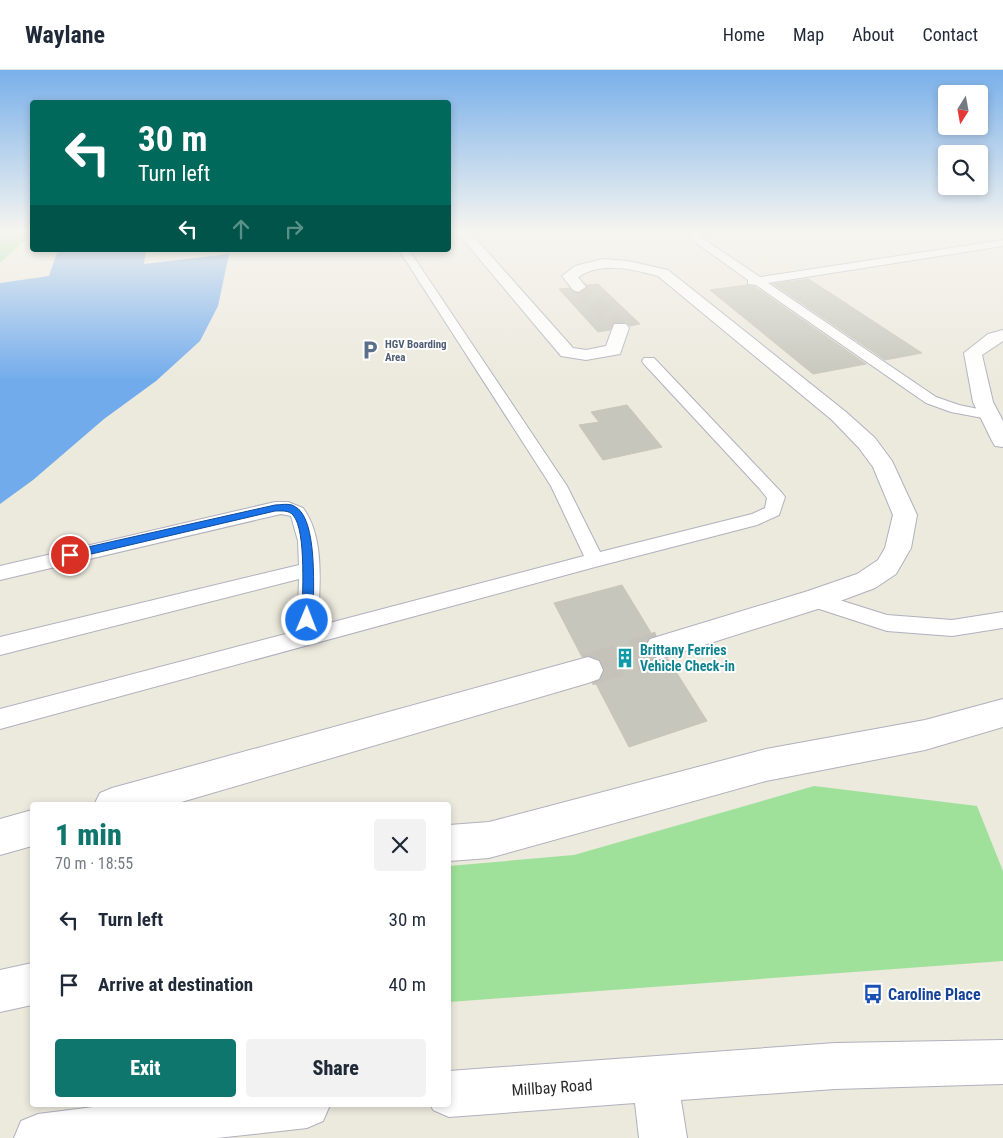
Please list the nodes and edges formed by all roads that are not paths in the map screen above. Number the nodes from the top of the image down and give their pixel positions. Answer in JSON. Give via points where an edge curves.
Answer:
{"nodes":[{"id":1,"x":424,"y":281,"type":"edge"},
{"id":2,"x":505,"y":281,"type":"edge"},
{"id":3,"x":574,"y":281,"type":"edge"},
{"id":4,"x":673,"y":281,"type":"edge"},
{"id":5,"x":753,"y":281,"type":"edge"},
{"id":6,"x":578,"y":287,"type":"tunnel mouth"},
{"id":7,"x":620,"y":328,"type":"dead end"},
{"id":8,"x":1003,"y":335,"type":"edge"},
{"id":9,"x":650,"y":361,"type":"dead end"},
{"id":10,"x":988,"y":414,"type":"junction"},
{"id":11,"x":1003,"y":441,"type":"edge"},
{"id":12,"x":595,"y":560,"type":"junction"},
{"id":13,"x":308,"y":570,"type":"junction"},
{"id":14,"x":0,"y":573,"type":"edge"},
{"id":15,"x":814,"y":600,"type":"junction"},
{"id":16,"x":1003,"y":620,"type":"edge"},
{"id":17,"x":307,"y":638,"type":"junction"},
{"id":18,"x":0,"y":646,"type":"edge"},
{"id":19,"x":660,"y":647,"type":"tunnel mouth"},
{"id":20,"x":588,"y":670,"type":"tunnel mouth"},
{"id":21,"x":1003,"y":713,"type":"edge"},
{"id":22,"x":0,"y":719,"type":"edge"},
{"id":23,"x":123,"y":802,"type":"edge"},
{"id":24,"x":30,"y":829,"type":"edge"},
{"id":25,"x":0,"y":837,"type":"edge"},
{"id":26,"x":451,"y":843,"type":"edge"},
{"id":27,"x":30,"y":984,"type":"edge"},
{"id":28,"x":0,"y":991,"type":"edge"},
{"id":29,"x":1003,"y":1062,"type":"edge"},
{"id":30,"x":655,"y":1079,"type":"junction"},
{"id":31,"x":451,"y":1094,"type":"edge"},
{"id":32,"x":284,"y":1107,"type":"edge"},
{"id":33,"x":38,"y":1138,"type":"edge"},
{"id":34,"x":663,"y":1138,"type":"edge"}],
"edges":[{"from":1,"to":12,"type":"lane","via":[[559,486]]},
{"from":2,"to":7,"type":"street","via":[[567,352],[586,354],[614,350]]},
{"from":3,"to":6,"type":"street"},
{"from":4,"to":15,"type":"street","via":[[839,416],[868,444],[894,484],[905,515],[898,548],[887,567],[866,581]]},
{"from":5,"to":10,"type":"lane","via":[[931,400],[956,409]]},
{"from":8,"to":10,"type":"street","via":[[973,353]]},
{"from":9,"to":12,"type":"lane","via":[[766,484],[776,497],[773,511],[757,519]]},
{"from":10,"to":11,"type":"street"},
{"from":12,"to":17,"type":"lane"},
{"from":13,"to":14,"type":"lane","via":[[306,536],[299,514],[291,508],[275,508]]},
{"from":13,"to":17,"type":"lane"},
{"from":13,"to":18,"type":"lane"},
{"from":15,"to":16,"type":"lane","via":[[887,623],[952,628]]},
{"from":15,"to":19,"type":"street"},
{"from":17,"to":22,"type":"lane"},
{"from":20,"to":23,"type":"street"},
{"from":21,"to":26,"type":"street","via":[[925,735],[766,765],[489,840]]},
{"from":24,"to":25,"type":"street"},
{"from":27,"to":28,"type":"street"},
{"from":29,"to":30,"type":"street","via":[[834,1066]]},
{"from":30,"to":31,"type":"street","name":"Millbay Road"},
{"from":30,"to":34,"type":"street"},
{"from":32,"to":33,"type":"street"}]}
